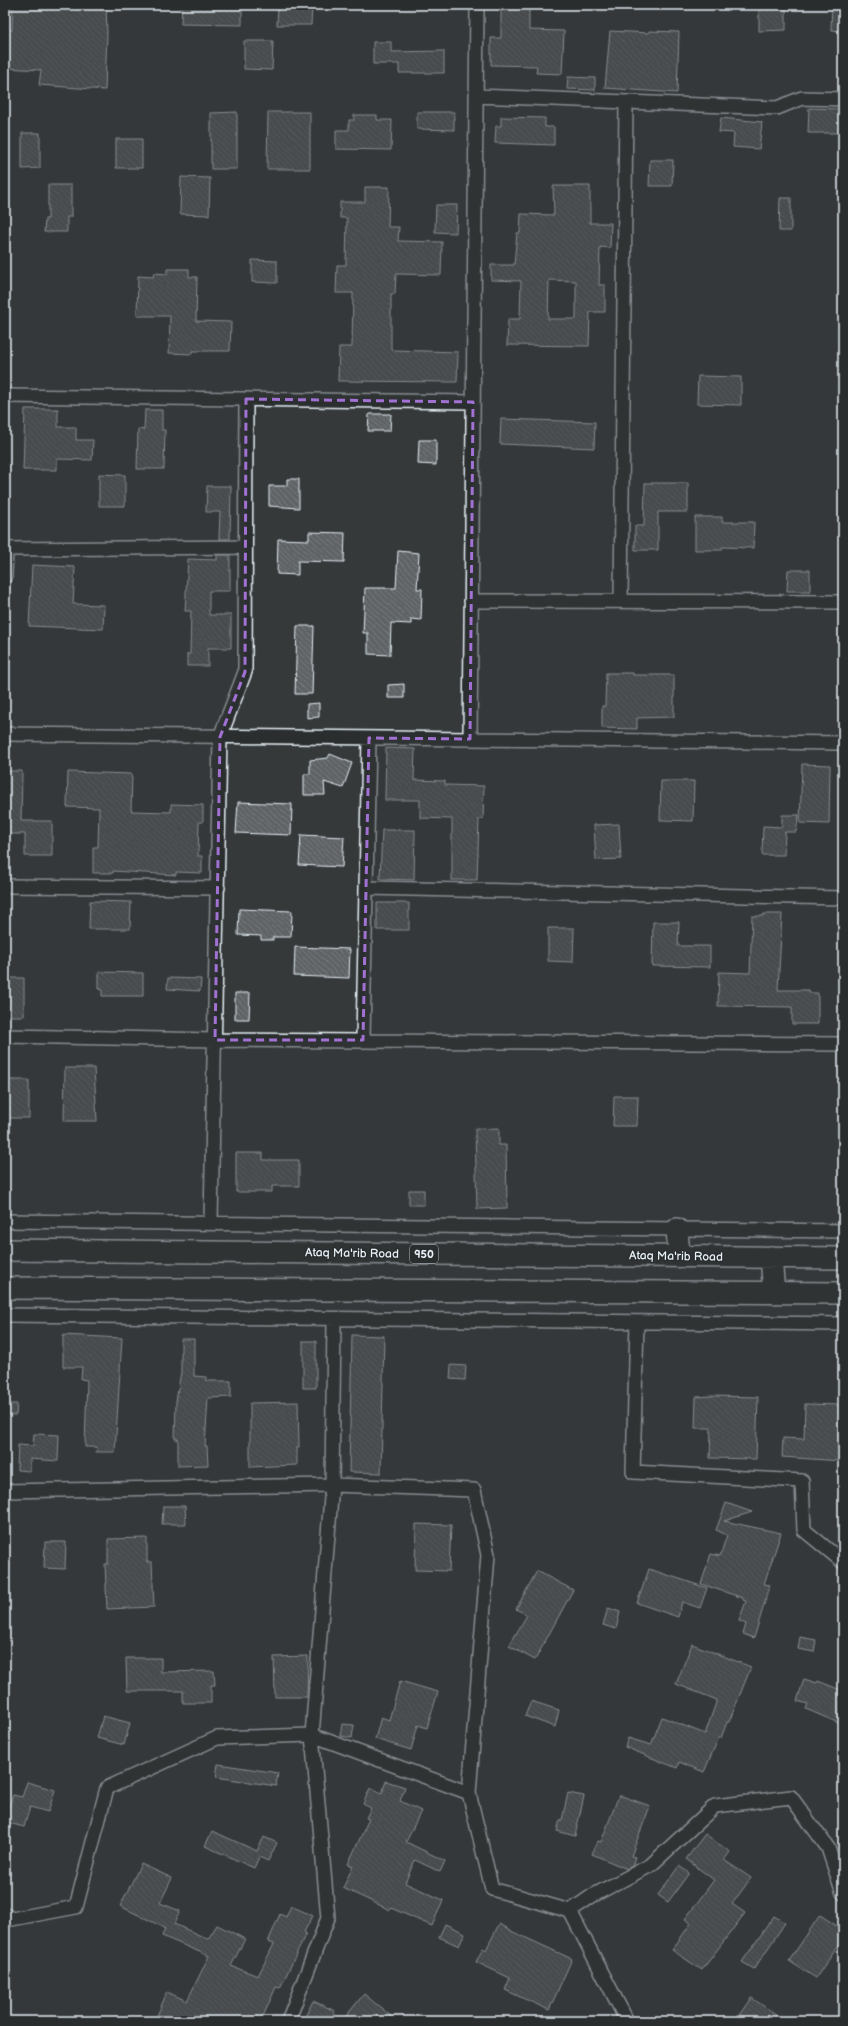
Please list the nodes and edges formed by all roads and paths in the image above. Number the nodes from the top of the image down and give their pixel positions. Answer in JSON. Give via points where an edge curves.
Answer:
{"nodes":[{"id":1,"x":477,"y":5,"type":"edge"},
{"id":2,"x":476,"y":96,"type":"junction"},
{"id":3,"x":843,"y":99,"type":"edge"},
{"id":4,"x":626,"y":102,"type":"junction"},
{"id":5,"x":5,"y":396,"type":"edge"},
{"id":6,"x":246,"y":399,"type":"junction"},
{"id":7,"x":473,"y":402,"type":"junction"},
{"id":8,"x":246,"y":547,"type":"junction"},
{"id":9,"x":5,"y":576,"type":"edge"},
{"id":10,"x":471,"y":601,"type":"junction"},
{"id":11,"x":621,"y":601,"type":"junction"},
{"id":12,"x":843,"y":602,"type":"edge"},
{"id":13,"x":5,"y":734,"type":"edge"},
{"id":14,"x":220,"y":737,"type":"junction"},
{"id":15,"x":369,"y":738,"type":"junction"},
{"id":16,"x":470,"y":739,"type":"junction"},
{"id":17,"x":843,"y":743,"type":"edge"},
{"id":18,"x":5,"y":886,"type":"edge"},
{"id":19,"x":218,"y":888,"type":"junction"},
{"id":20,"x":366,"y":888,"type":"junction"},
{"id":21,"x":843,"y":898,"type":"edge"},
{"id":22,"x":5,"y":1036,"type":"edge"},
{"id":23,"x":215,"y":1040,"type":"junction"},
{"id":24,"x":363,"y":1040,"type":"junction"},
{"id":25,"x":843,"y":1044,"type":"edge"},
{"id":26,"x":5,"y":1220,"type":"edge"},
{"id":27,"x":211,"y":1222,"type":"junction"},
{"id":28,"x":677,"y":1229,"type":"junction"},
{"id":29,"x":843,"y":1231,"type":"edge"},
{"id":30,"x":5,"y":1250,"type":"edge"},
{"id":31,"x":679,"y":1256,"type":"junction"},
{"id":32,"x":772,"y":1257,"type":"junction"},
{"id":33,"x":843,"y":1258,"type":"edge"},
{"id":34,"x":5,"y":1288,"type":"edge"},
{"id":35,"x":774,"y":1293,"type":"junction"},
{"id":36,"x":843,"y":1293,"type":"edge"},
{"id":37,"x":5,"y":1315,"type":"edge"},
{"id":38,"x":334,"y":1320,"type":"junction"},
{"id":39,"x":637,"y":1322,"type":"junction"},
{"id":40,"x":843,"y":1324,"type":"edge"},
{"id":41,"x":332,"y":1485,"type":"junction"},
{"id":42,"x":5,"y":1491,"type":"edge"},
{"id":43,"x":843,"y":1562,"type":"edge"},
{"id":44,"x":312,"y":1735,"type":"junction"},
{"id":45,"x":469,"y":1793,"type":"junction"},
{"id":46,"x":843,"y":1890,"type":"edge"},
{"id":47,"x":570,"y":1911,"type":"junction"},
{"id":48,"x":5,"y":1915,"type":"edge"},
{"id":49,"x":288,"y":2021,"type":"edge"},
{"id":50,"x":626,"y":2021,"type":"edge"}],
"edges":[{"from":1,"to":2,"type":"street"},
{"from":2,"to":4,"type":"street"},
{"from":2,"to":7,"type":"street"},
{"from":3,"to":4,"type":"street","via":[[802,98],[777,108]]},
{"from":4,"to":11,"type":"street"},
{"from":5,"to":6,"type":"street"},
{"from":6,"to":7,"type":"street"},
{"from":6,"to":8,"type":"street"},
{"from":7,"to":10,"type":"street"},
{"from":8,"to":9,"type":"street","via":[[6,549]]},
{"from":8,"to":14,"type":"street","via":[[245,672]]},
{"from":10,"to":11,"type":"street"},
{"from":10,"to":16,"type":"street"},
{"from":11,"to":12,"type":"street"},
{"from":13,"to":14,"type":"street"},
{"from":14,"to":15,"type":"street"},
{"from":14,"to":19,"type":"street"},
{"from":15,"to":16,"type":"street"},
{"from":15,"to":20,"type":"street"},
{"from":16,"to":17,"type":"street"},
{"from":18,"to":19,"type":"street"},
{"from":19,"to":23,"type":"street"},
{"from":20,"to":21,"type":"street"},
{"from":20,"to":24,"type":"street"},
{"from":22,"to":23,"type":"street"},
{"from":23,"to":24,"type":"street"},
{"from":23,"to":27,"type":"street"},
{"from":24,"to":25,"type":"street"},
{"from":26,"to":27,"type":"street"},
{"from":27,"to":28,"type":"street"},
{"from":28,"to":29,"type":"street"},
{"from":28,"to":31,"type":"main road"},
{"from":30,"to":31,"type":"main road","name":"Ataq Ma'rib Road","number":"950"},
{"from":31,"to":32,"type":"main road","name":"Ataq Ma'rib Road","number":"950"},
{"from":32,"to":33,"type":"main road","name":"Ataq Ma'rib Road","number":"950"},
{"from":32,"to":35,"type":"main road"},
{"from":34,"to":35,"type":"main road"},
{"from":35,"to":36,"type":"main road"},
{"from":37,"to":38,"type":"street"},
{"from":38,"to":39,"type":"street"},
{"from":38,"to":41,"type":"street"},
{"from":39,"to":40,"type":"street"},
{"from":39,"to":43,"type":"street","via":[[633,1472],[802,1481],[804,1530]]},
{"from":41,"to":42,"type":"street"},
{"from":41,"to":44,"type":"street"},
{"from":41,"to":45,"type":"street","via":[[474,1490],[488,1555]]},
{"from":44,"to":45,"type":"street"},
{"from":44,"to":48,"type":"street","via":[[217,1738],[107,1788],[76,1906],[12,1919]]},
{"from":44,"to":49,"type":"street","via":[[328,1918]]},
{"from":45,"to":47,"type":"street","via":[[492,1889]]},
{"from":46,"to":47,"type":"street","via":[[828,1848],[791,1797],[715,1806],[650,1865],[592,1896]]},
{"from":47,"to":50,"type":"street"}]}
